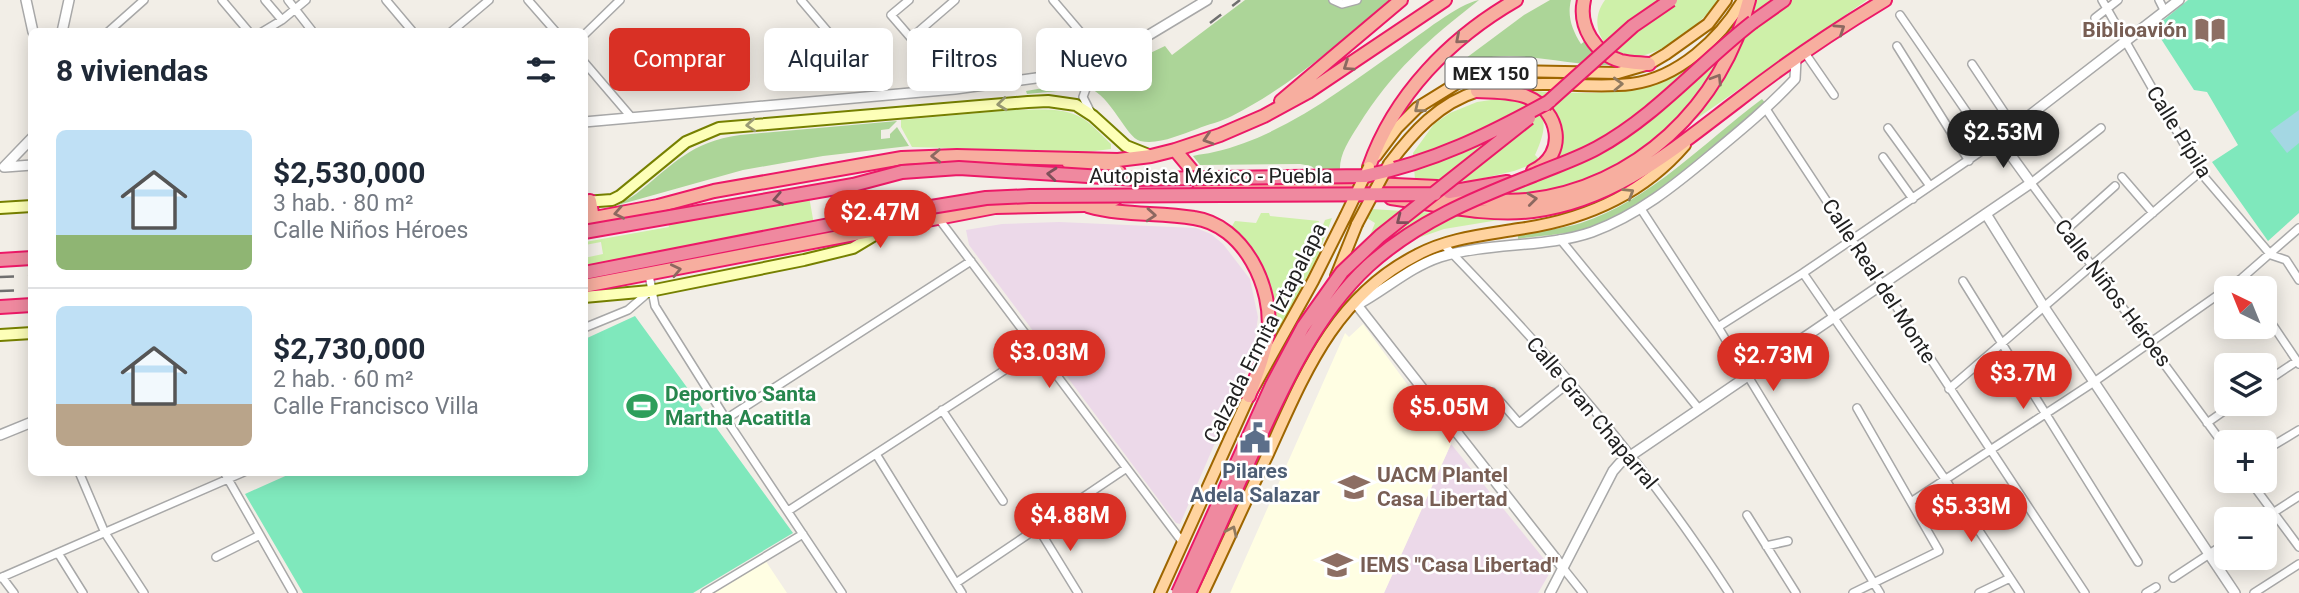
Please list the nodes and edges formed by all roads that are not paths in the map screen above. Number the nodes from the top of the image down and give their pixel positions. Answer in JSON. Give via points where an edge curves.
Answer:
{"nodes":[{"id":1,"x":26,"y":0,"type":"edge"},
{"id":2,"x":69,"y":0,"type":"edge"},
{"id":3,"x":144,"y":0,"type":"edge"},
{"id":4,"x":222,"y":0,"type":"edge"},
{"id":5,"x":265,"y":0,"type":"edge"},
{"id":6,"x":288,"y":0,"type":"edge"},
{"id":7,"x":306,"y":0,"type":"edge"},
{"id":8,"x":386,"y":0,"type":"edge"},
{"id":9,"x":489,"y":0,"type":"edge"},
{"id":10,"x":528,"y":0,"type":"edge"},
{"id":11,"x":620,"y":0,"type":"edge"},
{"id":12,"x":801,"y":0,"type":"edge"},
{"id":13,"x":909,"y":0,"type":"edge"},
{"id":14,"x":954,"y":0,"type":"edge"},
{"id":15,"x":1054,"y":0,"type":"edge"},
{"id":16,"x":1207,"y":0,"type":"edge"},
{"id":17,"x":1333,"y":0,"type":"edge"},
{"id":18,"x":1357,"y":0,"type":"edge"},
{"id":19,"x":1401,"y":0,"type":"edge"},
{"id":20,"x":1445,"y":0,"type":"edge"},
{"id":21,"x":1516,"y":0,"type":"edge"},
{"id":22,"x":1584,"y":0,"type":"edge"},
{"id":23,"x":1671,"y":0,"type":"edge"},
{"id":24,"x":1726,"y":0,"type":"edge"},
{"id":25,"x":1743,"y":0,"type":"edge"},
{"id":26,"x":1749,"y":0,"type":"edge"},
{"id":27,"x":1784,"y":0,"type":"edge"},
{"id":28,"x":1885,"y":0,"type":"edge"},
{"id":29,"x":2118,"y":0,"type":"edge"},
{"id":30,"x":2159,"y":0,"type":"edge"},
{"id":31,"x":2179,"y":0,"type":"edge"},
{"id":32,"x":2104,"y":4,"type":"edge"},
{"id":33,"x":296,"y":9,"type":"junction"},
{"id":34,"x":2164,"y":10,"type":"junction"},
{"id":35,"x":1900,"y":15,"type":"dead end"},
{"id":36,"x":2095,"y":18,"type":"dead end"},
{"id":37,"x":282,"y":20,"type":"junction"},
{"id":38,"x":32,"y":28,"type":"edge"},
{"id":39,"x":63,"y":28,"type":"edge"},
{"id":40,"x":112,"y":28,"type":"edge"},
{"id":41,"x":246,"y":28,"type":"edge"},
{"id":42,"x":269,"y":28,"type":"edge"},
{"id":43,"x":310,"y":28,"type":"edge"},
{"id":44,"x":410,"y":28,"type":"edge"},
{"id":45,"x":456,"y":28,"type":"edge"},
{"id":46,"x":552,"y":28,"type":"edge"},
{"id":47,"x":825,"y":28,"type":"edge"},
{"id":48,"x":922,"y":28,"type":"edge"},
{"id":49,"x":1077,"y":28,"type":"edge"},
{"id":50,"x":588,"y":31,"type":"edge"},
{"id":51,"x":907,"y":33,"type":"edge"},
{"id":52,"x":1152,"y":34,"type":"edge"},
{"id":53,"x":2124,"y":41,"type":"junction"},
{"id":54,"x":1897,"y":46,"type":"dead end"},
{"id":55,"x":1801,"y":56,"type":"junction"},
{"id":56,"x":1648,"y":64,"type":"junction"},
{"id":57,"x":1972,"y":64,"type":"dead end"},
{"id":58,"x":588,"y":67,"type":"edge"},
{"id":59,"x":933,"y":91,"type":"edge"},
{"id":60,"x":1085,"y":91,"type":"edge"},
{"id":61,"x":1477,"y":91,"type":"junction"},
{"id":62,"x":1834,"y":95,"type":"dead end"},
{"id":63,"x":1550,"y":101,"type":"junction"},
{"id":64,"x":1766,"y":109,"type":"junction"},
{"id":65,"x":1093,"y":116,"type":"junction"},
{"id":66,"x":1264,"y":116,"type":"junction"},
{"id":67,"x":632,"y":118,"type":"junction"},
{"id":68,"x":588,"y":122,"type":"edge"},
{"id":69,"x":2014,"y":127,"type":"junction"},
{"id":70,"x":1888,"y":128,"type":"dead end"},
{"id":71,"x":2101,"y":128,"type":"dead end"},
{"id":72,"x":1691,"y":138,"type":"junction"},
{"id":73,"x":1999,"y":139,"type":"junction"},
{"id":74,"x":28,"y":142,"type":"edge"},
{"id":75,"x":1990,"y":146,"type":"junction"},
{"id":76,"x":1175,"y":150,"type":"junction"},
{"id":77,"x":1151,"y":156,"type":"junction"},
{"id":78,"x":1058,"y":158,"type":"junction"},
{"id":79,"x":1884,"y":158,"type":"dead end"},
{"id":80,"x":1969,"y":161,"type":"junction"},
{"id":81,"x":28,"y":165,"type":"edge"},
{"id":82,"x":2,"y":167,"type":"edge"},
{"id":83,"x":1367,"y":172,"type":"junction"},
{"id":84,"x":2200,"y":172,"type":"junction"},
{"id":85,"x":1195,"y":174,"type":"junction"},
{"id":86,"x":1534,"y":174,"type":"junction"},
{"id":87,"x":2122,"y":177,"type":"dead end"},
{"id":88,"x":2031,"y":183,"type":"junction"},
{"id":89,"x":1930,"y":186,"type":"junction"},
{"id":90,"x":2115,"y":187,"type":"dead end"},
{"id":91,"x":1122,"y":197,"type":"junction"},
{"id":92,"x":1913,"y":199,"type":"junction"},
{"id":93,"x":588,"y":202,"type":"edge"},
{"id":94,"x":1084,"y":205,"type":"junction"},
{"id":95,"x":28,"y":206,"type":"edge"},
{"id":96,"x":0,"y":208,"type":"edge"},
{"id":97,"x":1641,"y":209,"type":"junction"},
{"id":98,"x":2153,"y":213,"type":"junction"},
{"id":99,"x":1986,"y":214,"type":"junction"},
{"id":100,"x":589,"y":219,"type":"edge"},
{"id":101,"x":939,"y":219,"type":"junction"},
{"id":102,"x":889,"y":226,"type":"junction"},
{"id":103,"x":2299,"y":228,"type":"edge"},
{"id":104,"x":2066,"y":230,"type":"junction"},
{"id":105,"x":588,"y":231,"type":"edge"},
{"id":106,"x":1501,"y":232,"type":"junction"},
{"id":107,"x":1852,"y":238,"type":"junction"},
{"id":108,"x":1560,"y":239,"type":"junction"},
{"id":109,"x":1443,"y":244,"type":"junction"},
{"id":110,"x":1503,"y":245,"type":"junction"},
{"id":111,"x":1453,"y":254,"type":"junction"},
{"id":112,"x":2271,"y":254,"type":"junction"},
{"id":113,"x":28,"y":258,"type":"edge"},
{"id":114,"x":0,"y":260,"type":"edge"},
{"id":115,"x":971,"y":261,"type":"junction"},
{"id":116,"x":2092,"y":266,"type":"junction"},
{"id":117,"x":588,"y":272,"type":"edge"},
{"id":118,"x":1802,"y":274,"type":"junction"},
{"id":119,"x":649,"y":275,"type":"junction"},
{"id":120,"x":2244,"y":276,"type":"edge"},
{"id":121,"x":2299,"y":280,"type":"edge"},
{"id":122,"x":1963,"y":281,"type":"dead end"},
{"id":123,"x":1880,"y":284,"type":"junction"},
{"id":124,"x":588,"y":285,"type":"edge"},
{"id":125,"x":650,"y":291,"type":"junction"},
{"id":126,"x":588,"y":297,"type":"edge"},
{"id":127,"x":2214,"y":297,"type":"edge"},
{"id":128,"x":1356,"y":304,"type":"junction"},
{"id":129,"x":28,"y":305,"type":"edge"},
{"id":130,"x":0,"y":307,"type":"edge"},
{"id":131,"x":2044,"y":307,"type":"junction"},
{"id":132,"x":1833,"y":318,"type":"junction"},
{"id":133,"x":588,"y":326,"type":"edge"},
{"id":134,"x":1718,"y":327,"type":"junction"},
{"id":135,"x":2277,"y":332,"type":"edge"},
{"id":136,"x":28,"y":334,"type":"edge"},
{"id":137,"x":0,"y":335,"type":"edge"},
{"id":138,"x":2149,"y":341,"type":"junction"},
{"id":139,"x":2003,"y":344,"type":"junction"},
{"id":140,"x":1037,"y":349,"type":"junction"},
{"id":141,"x":2298,"y":363,"type":"edge"},
{"id":142,"x":1305,"y":372,"type":"junction"},
{"id":143,"x":2277,"y":375,"type":"edge"},
{"id":144,"x":1746,"y":376,"type":"junction"},
{"id":145,"x":1570,"y":382,"type":"junction"},
{"id":146,"x":2094,"y":382,"type":"junction"},
{"id":147,"x":1256,"y":383,"type":"junction"},
{"id":148,"x":1949,"y":389,"type":"junction"},
{"id":149,"x":1492,"y":392,"type":"dead end"},
{"id":150,"x":1249,"y":396,"type":"junction"},
{"id":151,"x":1857,"y":408,"type":"dead end"},
{"id":152,"x":1289,"y":409,"type":"junction"},
{"id":153,"x":1699,"y":409,"type":"junction"},
{"id":154,"x":942,"y":410,"type":"junction"},
{"id":155,"x":2045,"y":414,"type":"junction"},
{"id":156,"x":2216,"y":416,"type":"edge"},
{"id":157,"x":726,"y":419,"type":"junction"},
{"id":158,"x":2207,"y":422,"type":"junction"},
{"id":159,"x":28,"y":424,"type":"edge"},
{"id":160,"x":2299,"y":430,"type":"edge"},
{"id":161,"x":2214,"y":432,"type":"edge"},
{"id":162,"x":0,"y":435,"type":"edge"},
{"id":163,"x":2277,"y":444,"type":"edge"},
{"id":164,"x":1990,"y":450,"type":"junction"},
{"id":165,"x":876,"y":454,"type":"junction"},
{"id":166,"x":1629,"y":455,"type":"junction"},
{"id":167,"x":1125,"y":469,"type":"junction"},
{"id":168,"x":81,"y":476,"type":"edge"},
{"id":169,"x":226,"y":476,"type":"edge"},
{"id":170,"x":1945,"y":479,"type":"junction"},
{"id":171,"x":2299,"y":496,"type":"edge"},
{"id":172,"x":1003,"y":501,"type":"dead end"},
{"id":173,"x":1911,"y":502,"type":"junction"},
{"id":174,"x":2277,"y":510,"type":"edge"},
{"id":175,"x":788,"y":511,"type":"junction"},
{"id":176,"x":1747,"y":515,"type":"dead end"},
{"id":177,"x":2277,"y":517,"type":"edge"},
{"id":178,"x":1038,"y":528,"type":"junction"},
{"id":179,"x":105,"y":533,"type":"junction"},
{"id":180,"x":803,"y":534,"type":"junction"},
{"id":181,"x":260,"y":535,"type":"junction"},
{"id":182,"x":1788,"y":541,"type":"dead end"},
{"id":183,"x":1183,"y":543,"type":"junction"},
{"id":184,"x":1766,"y":546,"type":"junction"},
{"id":185,"x":2299,"y":547,"type":"edge"},
{"id":186,"x":2214,"y":550,"type":"edge"},
{"id":187,"x":58,"y":553,"type":"junction"},
{"id":188,"x":2208,"y":554,"type":"junction"},
{"id":189,"x":216,"y":558,"type":"dead end"},
{"id":190,"x":2138,"y":562,"type":"dead end"},
{"id":191,"x":2299,"y":564,"type":"edge"},
{"id":192,"x":1563,"y":568,"type":"junction"},
{"id":193,"x":1,"y":578,"type":"edge"},
{"id":194,"x":2010,"y":578,"type":"junction"},
{"id":195,"x":2172,"y":578,"type":"dead end"},
{"id":196,"x":1874,"y":582,"type":"junction"},
{"id":197,"x":956,"y":583,"type":"junction"},
{"id":198,"x":2156,"y":587,"type":"dead end"},
{"id":199,"x":14,"y":593,"type":"edge"},
{"id":200,"x":83,"y":593,"type":"edge"},
{"id":201,"x":144,"y":593,"type":"edge"},
{"id":202,"x":293,"y":593,"type":"edge"},
{"id":203,"x":705,"y":593,"type":"edge"},
{"id":204,"x":842,"y":593,"type":"edge"},
{"id":205,"x":962,"y":593,"type":"edge"},
{"id":206,"x":1078,"y":593,"type":"edge"},
{"id":207,"x":1160,"y":593,"type":"edge"},
{"id":208,"x":1178,"y":593,"type":"edge"},
{"id":209,"x":1189,"y":593,"type":"edge"},
{"id":210,"x":1203,"y":593,"type":"edge"},
{"id":211,"x":1550,"y":593,"type":"edge"},
{"id":212,"x":1583,"y":593,"type":"edge"},
{"id":213,"x":1729,"y":593,"type":"edge"},
{"id":214,"x":1796,"y":593,"type":"edge"},
{"id":215,"x":1853,"y":593,"type":"edge"},
{"id":216,"x":1880,"y":593,"type":"edge"},
{"id":217,"x":1979,"y":593,"type":"edge"},
{"id":218,"x":2020,"y":593,"type":"edge"},
{"id":219,"x":2085,"y":593,"type":"edge"},
{"id":220,"x":2146,"y":593,"type":"edge"},
{"id":221,"x":2235,"y":593,"type":"edge"},
{"id":222,"x":2254,"y":593,"type":"edge"}],
"edges":[{"from":1,"to":38,"type":"street"},
{"from":2,"to":39,"type":"street"},
{"from":3,"to":40,"type":"street"},
{"from":4,"to":41,"type":"street"},
{"from":5,"to":37,"type":"street"},
{"from":6,"to":33,"type":"street"},
{"from":7,"to":33,"type":"street"},
{"from":8,"to":44,"type":"street"},
{"from":9,"to":45,"type":"street"},
{"from":10,"to":46,"type":"street"},
{"from":11,"to":50,"type":"street"},
{"from":12,"to":47,"type":"street"},
{"from":13,"to":51,"type":"street","via":[[891,15]]},
{"from":14,"to":48,"type":"street"},
{"from":15,"to":49,"type":"street"},
{"from":16,"to":52,"type":"street"},
{"from":17,"to":18,"type":"street","via":[[1342,4]]},
{"from":19,"to":66,"type":"highway"},
{"from":20,"to":66,"type":"highway","one_way":true},
{"from":21,"to":83,"type":"highway","one_way":true,"via":[[1475,27],[1418,82],[1384,128]]},
{"from":22,"to":56,"type":"highway","via":[[1583,20],[1597,46],[1618,60]]},
{"from":23,"to":63,"type":"highway","bridge":true,"via":[[1633,26]]},
{"from":24,"to":56,"type":"main road","number":"MEX 150","via":[[1708,24]]},
{"from":61,"to":25,"type":"main road","number":"MEX 150","one_way":true,"via":[[1507,84],[1623,84],[1653,78],[1711,41]]},
{"from":91,"to":26,"type":"highway","one_way":true,"via":[[1326,184],[1525,200],[1595,184],[1664,141],[1708,94],[1734,49]]},
{"from":27,"to":86,"type":"highway","name":"Autopista México - Puebla","bridge":true,"via":[[1626,130],[1587,153]]},
{"from":55,"to":28,"type":"highway","one_way":true},
{"from":29,"to":32,"type":"street"},
{"from":30,"to":34,"type":"street"},
{"from":31,"to":34,"type":"street"},
{"from":32,"to":36,"type":"street"},
{"from":32,"to":53,"type":"street","name":"Calle Pípila"},
{"from":33,"to":37,"type":"street"},
{"from":33,"to":43,"type":"street"},
{"from":34,"to":53,"type":"street"},
{"from":35,"to":75,"type":"street"},
{"from":37,"to":42,"type":"street"},
{"from":53,"to":69,"type":"street"},
{"from":53,"to":84,"type":"street","name":"Calle Pípila"},
{"from":54,"to":80,"type":"street"},
{"from":55,"to":62,"type":"street"},
{"from":55,"to":64,"type":"street","via":[[1795,79]]},
{"from":55,"to":72,"type":"highway"},
{"from":56,"to":83,"type":"main road","number":"MEX 150","one_way":true,"via":[[1618,73],[1504,71],[1459,82],[1417,108]]},
{"from":57,"to":69,"type":"street"},
{"from":58,"to":67,"type":"street"},
{"from":59,"to":67,"type":"street"},
{"from":60,"to":65,"type":"street","via":[[1083,97]]},
{"from":61,"to":85,"type":"highway","via":[[1515,93],[1541,106],[1556,136],[1549,161],[1527,174],[1459,187]]},
{"from":61,"to":142,"type":"main road","number":"MEX 150","bridge":true,"via":[[1439,110],[1408,138],[1389,164],[1346,247]]},
{"from":63,"to":83,"type":"highway","name":"Autopista México - Puebla","bridge":true,"via":[[1453,151],[1402,169]]},
{"from":63,"to":208,"type":"highway","one_way":true,"bridge":true,"via":[[1380,236],[1322,298],[1272,385]]},
{"from":64,"to":97,"type":"street"},
{"from":64,"to":107,"type":"street","name":"Calle Real del Monte"},
{"from":65,"to":77,"type":"main road","via":[[1126,146]]},
{"from":65,"to":93,"type":"main road","one_way":true,"via":[[1065,102],[1028,102],[719,128],[686,142],[620,196]]},
{"from":66,"to":76,"type":"highway","one_way":true},
{"from":67,"to":68,"type":"street"},
{"from":69,"to":73,"type":"street"},
{"from":70,"to":89,"type":"street"},
{"from":71,"to":88,"type":"street"},
{"from":72,"to":91,"type":"highway","via":[[1620,185],[1534,211],[1507,213],[1333,190]]},
{"from":106,"to":72,"type":"main road","one_way":true,"via":[[1547,225],[1613,203],[1669,163]]},
{"from":73,"to":75,"type":"street"},
{"from":73,"to":88,"type":"street","name":"Calle Niños Héroes"},
{"from":74,"to":82,"type":"street"},
{"from":75,"to":80,"type":"street"},
{"from":76,"to":77,"type":"highway"},
{"from":76,"to":85,"type":"highway"},
{"from":77,"to":78,"type":"highway"},
{"from":78,"to":85,"type":"highway","via":[[1088,169]]},
{"from":78,"to":100,"type":"highway","one_way":true,"via":[[902,158],[714,191]]},
{"from":79,"to":92,"type":"street"},
{"from":80,"to":89,"type":"street"},
{"from":81,"to":82,"type":"street"},
{"from":83,"to":105,"type":"highway","name":"Autopista México - Puebla","one_way":true,"bridge":true,"via":[[1135,179],[959,168],[902,172],[853,185]]},
{"from":83,"to":147,"type":"main road","name":"Calzada Ermita Iztapalapa","bridge":true},
{"from":84,"to":98,"type":"street"},
{"from":84,"to":112,"type":"street","name":"Calle Pípila"},
{"from":86,"to":117,"type":"highway","name":"Autopista México - Puebla","bridge":true,"via":[[1426,195],[986,198]]},
{"from":86,"to":209,"type":"highway","bridge":true,"via":[[1414,230],[1367,267],[1338,300],[1283,386]]},
{"from":87,"to":98,"type":"street"},
{"from":88,"to":99,"type":"street"},
{"from":88,"to":104,"type":"street","name":"Calle Niños Héroes"},
{"from":89,"to":92,"type":"street"},
{"from":90,"to":104,"type":"street"},
{"from":91,"to":94,"type":"highway"},
{"from":92,"to":107,"type":"street"},
{"from":94,"to":101,"type":"highway","via":[[995,207]]},
{"from":94,"to":150,"type":"highway","one_way":true,"via":[[1109,212],[1196,218],[1220,227],[1236,242],[1257,271],[1269,314],[1268,335]]},
{"from":95,"to":96,"type":"main road"},
{"from":97,"to":108,"type":"street","via":[[1590,233]]},
{"from":97,"to":134,"type":"street"},
{"from":98,"to":116,"type":"street"},
{"from":99,"to":123,"type":"street"},
{"from":99,"to":131,"type":"street"},
{"from":101,"to":102,"type":"highway"},
{"from":101,"to":115,"type":"street"},
{"from":119,"to":102,"type":"highway","one_way":true},
{"from":102,"to":125,"type":"main road","via":[[853,248]]},
{"from":103,"to":112,"type":"street"},
{"from":104,"to":116,"type":"street","name":"Calle Niños Héroes"},
{"from":106,"to":109,"type":"main road"},
{"from":106,"to":110,"type":"street"},
{"from":107,"to":118,"type":"street"},
{"from":107,"to":123,"type":"street","name":"Calle Real del Monte"},
{"from":108,"to":110,"type":"street"},
{"from":108,"to":153,"type":"street"},
{"from":109,"to":111,"type":"street","name":"Calle Gran Chaparral"},
{"from":109,"to":128,"type":"main road","via":[[1393,269]]},
{"from":110,"to":111,"type":"street"},
{"from":111,"to":128,"type":"street","via":[[1413,270]]},
{"from":111,"to":145,"type":"street","name":"Calle Gran Chaparral"},
{"from":112,"to":120,"type":"street"},
{"from":112,"to":121,"type":"street","name":"Calle Pípila","via":[[2286,260]]},
{"from":113,"to":114,"type":"highway"},
{"from":115,"to":140,"type":"street"},
{"from":115,"to":157,"type":"street"},
{"from":116,"to":131,"type":"street"},
{"from":116,"to":138,"type":"street","name":"Calle Niños Héroes"},
{"from":118,"to":132,"type":"street"},
{"from":118,"to":134,"type":"street"},
{"from":119,"to":124,"type":"highway"},
{"from":119,"to":125,"type":"street"},
{"from":122,"to":139,"type":"street"},
{"from":123,"to":132,"type":"street"},
{"from":123,"to":148,"type":"street","name":"Calle Real del Monte"},
{"from":125,"to":126,"type":"main road"},
{"from":125,"to":133,"type":"street","via":[[628,310]]},
{"from":125,"to":157,"type":"street"},
{"from":127,"to":138,"type":"street"},
{"from":128,"to":142,"type":"main road","via":[[1325,338]]},
{"from":128,"to":192,"type":"street"},
{"from":129,"to":130,"type":"highway"},
{"from":131,"to":139,"type":"street"},
{"from":131,"to":146,"type":"street"},
{"from":132,"to":144,"type":"street"},
{"from":132,"to":170,"type":"street"},
{"from":134,"to":144,"type":"street"},
{"from":135,"to":141,"type":"street"},
{"from":136,"to":137,"type":"main road"},
{"from":138,"to":146,"type":"street"},
{"from":138,"to":158,"type":"street","name":"Calle Niños Héroes"},
{"from":139,"to":148,"type":"street"},
{"from":139,"to":155,"type":"street"},
{"from":140,"to":154,"type":"street"},
{"from":140,"to":167,"type":"street"},
{"from":141,"to":143,"type":"street"},
{"from":142,"to":152,"type":"main road"},
{"from":144,"to":153,"type":"street"},
{"from":144,"to":196,"type":"street"},
{"from":145,"to":149,"type":"street","via":[[1519,423]]},
{"from":145,"to":166,"type":"street","name":"Calle Gran Chaparral"},
{"from":146,"to":155,"type":"street"},
{"from":146,"to":188,"type":"street"},
{"from":147,"to":150,"type":"main road","name":"Calzada Ermita Iztapalapa"},
{"from":147,"to":152,"type":"main road","via":[[1268,375],[1282,377]]},
{"from":148,"to":164,"type":"street","name":"Calle Real del Monte"},
{"from":150,"to":183,"type":"main road","name":"Calzada Ermita Iztapalapa"},
{"from":151,"to":173,"type":"street"},
{"from":210,"to":152,"type":"main road","one_way":true},
{"from":153,"to":166,"type":"street"},
{"from":154,"to":165,"type":"street"},
{"from":154,"to":172,"type":"street"},
{"from":155,"to":164,"type":"street"},
{"from":155,"to":190,"type":"street"},
{"from":156,"to":158,"type":"street"},
{"from":157,"to":175,"type":"street"},
{"from":158,"to":161,"type":"street","name":"Calle Niños Héroes"},
{"from":159,"to":162,"type":"street"},
{"from":160,"to":163,"type":"street"},
{"from":164,"to":170,"type":"street"},
{"from":164,"to":219,"type":"street","name":"Calle Real del Monte"},
{"from":165,"to":175,"type":"street"},
{"from":165,"to":197,"type":"street"},
{"from":166,"to":192,"type":"street","via":[[1614,471]]},
{"from":166,"to":213,"type":"street","name":"Calle Gran Chaparral","via":[[1695,540]]},
{"from":167,"to":178,"type":"street"},
{"from":167,"to":183,"type":"street"},
{"from":168,"to":179,"type":"street"},
{"from":169,"to":179,"type":"street"},
{"from":169,"to":181,"type":"street"},
{"from":170,"to":173,"type":"street"},
{"from":170,"to":194,"type":"street"},
{"from":171,"to":174,"type":"street"},
{"from":173,"to":196,"type":"street","via":[[1939,551]]},
{"from":175,"to":180,"type":"street"},
{"from":176,"to":184,"type":"street"},
{"from":177,"to":185,"type":"street"},
{"from":178,"to":197,"type":"street"},
{"from":178,"to":206,"type":"street"},
{"from":179,"to":187,"type":"street"},
{"from":179,"to":201,"type":"street"},
{"from":180,"to":203,"type":"street"},
{"from":180,"to":204,"type":"street"},
{"from":181,"to":189,"type":"street"},
{"from":181,"to":202,"type":"street"},
{"from":182,"to":184,"type":"street"},
{"from":183,"to":207,"type":"main road","name":"Calzada Ermita Iztapalapa"},
{"from":184,"to":214,"type":"street"},
{"from":186,"to":188,"type":"street"},
{"from":187,"to":193,"type":"street"},
{"from":187,"to":200,"type":"street"},
{"from":188,"to":195,"type":"street"},
{"from":188,"to":221,"type":"street"},
{"from":191,"to":222,"type":"street"},
{"from":192,"to":211,"type":"street"},
{"from":192,"to":212,"type":"street"},
{"from":193,"to":199,"type":"street"},
{"from":194,"to":217,"type":"street"},
{"from":194,"to":218,"type":"street"},
{"from":196,"to":215,"type":"street"},
{"from":196,"to":216,"type":"street"},
{"from":197,"to":205,"type":"street"},
{"from":198,"to":220,"type":"street"}]}
